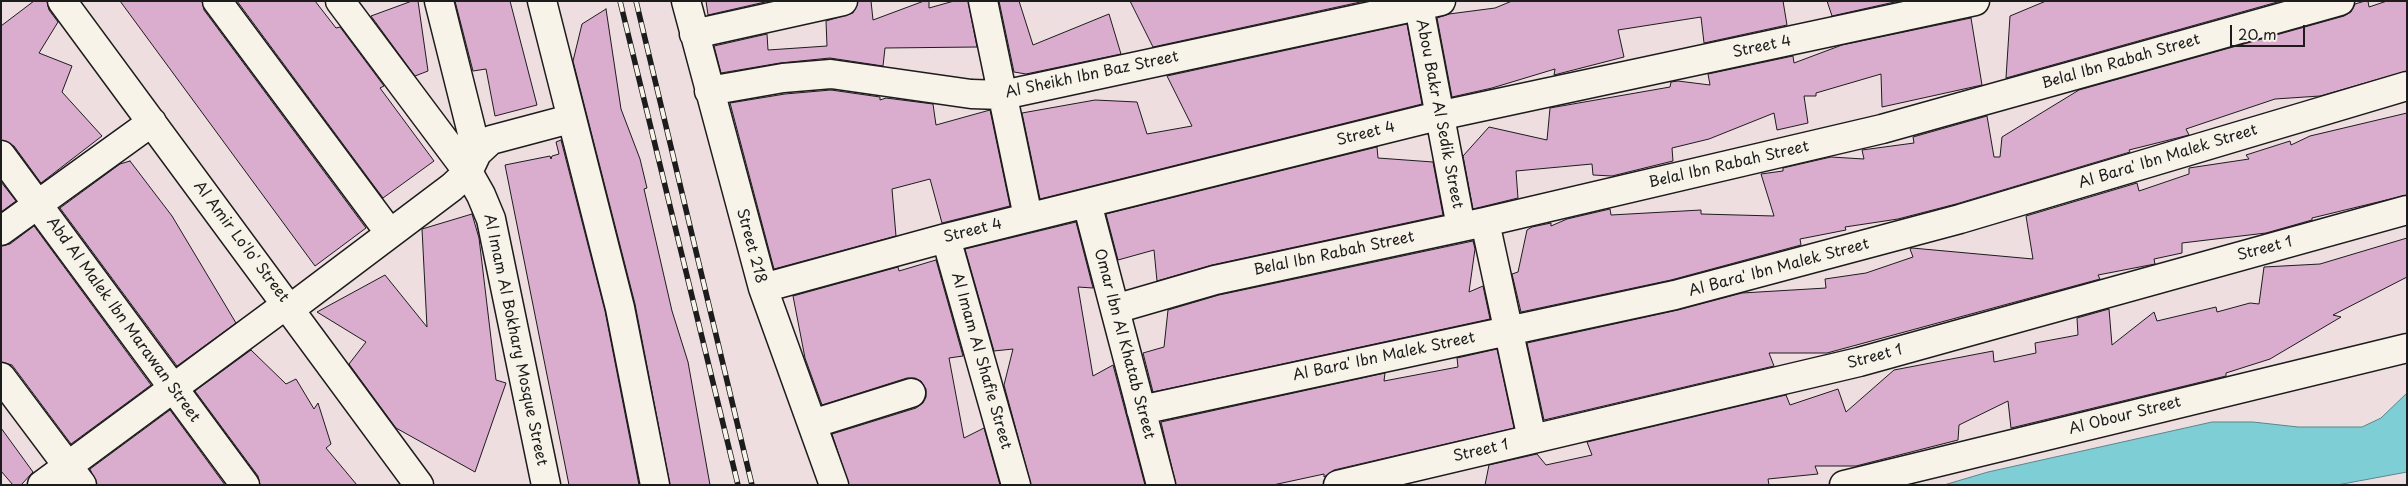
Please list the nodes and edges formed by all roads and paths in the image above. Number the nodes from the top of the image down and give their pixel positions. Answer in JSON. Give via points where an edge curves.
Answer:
{"nodes":[{"id":1,"x":62,"y":1,"type":"edge"},
{"id":2,"x":217,"y":1,"type":"edge"},
{"id":3,"x":340,"y":1,"type":"edge"},
{"id":4,"x":439,"y":1,"type":"edge"},
{"id":5,"x":542,"y":1,"type":"edge"},
{"id":6,"x":686,"y":1,"type":"edge"},
{"id":7,"x":843,"y":1,"type":"edge"},
{"id":8,"x":983,"y":1,"type":"edge"},
{"id":9,"x":1975,"y":1,"type":"edge"},
{"id":10,"x":2340,"y":1,"type":"edge"},
{"id":11,"x":1426,"y":3,"type":"edge"},
{"id":12,"x":694,"y":34,"type":"junction"},
{"id":13,"x":2407,"y":86,"type":"edge"},
{"id":14,"x":709,"y":91,"type":"junction"},
{"id":15,"x":1003,"y":94,"type":"junction"},
{"id":16,"x":1438,"y":116,"type":"junction"},
{"id":17,"x":570,"y":119,"type":"junction"},
{"id":18,"x":152,"y":122,"type":"junction"},
{"id":19,"x":1,"y":155,"type":"edge"},
{"id":20,"x":473,"y":162,"type":"junction"},
{"id":21,"x":1087,"y":203,"type":"junction"},
{"id":22,"x":38,"y":204,"type":"junction"},
{"id":23,"x":2407,"y":210,"type":"edge"},
{"id":24,"x":1028,"y":217,"type":"junction"},
{"id":25,"x":1473,"y":225,"type":"junction"},
{"id":26,"x":1,"y":231,"type":"edge"},
{"id":27,"x":389,"y":232,"type":"junction"},
{"id":28,"x":946,"y":238,"type":"junction"},
{"id":29,"x":763,"y":288,"type":"junction"},
{"id":30,"x":289,"y":306,"type":"junction"},
{"id":31,"x":1115,"y":310,"type":"junction"},
{"id":32,"x":1508,"y":330,"type":"junction"},
{"id":33,"x":2407,"y":348,"type":"edge"},
{"id":34,"x":1,"y":377,"type":"edge"},
{"id":35,"x":174,"y":388,"type":"junction"},
{"id":36,"x":911,"y":393,"type":"dead end"},
{"id":37,"x":1141,"y":410,"type":"junction"},
{"id":38,"x":812,"y":424,"type":"junction"},
{"id":39,"x":1532,"y":438,"type":"junction"},
{"id":40,"x":75,"y":476,"type":"edge"},
{"id":41,"x":42,"y":485,"type":"edge"},
{"id":42,"x":246,"y":485,"type":"edge"},
{"id":43,"x":419,"y":485,"type":"edge"},
{"id":44,"x":546,"y":485,"type":"edge"},
{"id":45,"x":655,"y":485,"type":"edge"},
{"id":46,"x":834,"y":485,"type":"edge"},
{"id":47,"x":1016,"y":485,"type":"edge"},
{"id":48,"x":1161,"y":485,"type":"edge"},
{"id":49,"x":1338,"y":485,"type":"edge"},
{"id":50,"x":1844,"y":485,"type":"edge"}],
"edges":[{"from":1,"to":18,"type":"street","name":"Al Amir Lo'lo' Street"},
{"from":2,"to":27,"type":"street"},
{"from":3,"to":20,"type":"street","name":"Al Imam Al Bokhary Mosque Street"},
{"from":4,"to":20,"type":"street"},
{"from":5,"to":17,"type":"street"},
{"from":6,"to":12,"type":"street","name":"Street 218"},
{"from":7,"to":12,"type":"street"},
{"from":8,"to":15,"type":"street"},
{"from":9,"to":16,"type":"street","name":"Street 4"},
{"from":10,"to":25,"type":"street","name":"Belal Ibn Rabah Street","via":[[1882,129]]},
{"from":11,"to":15,"type":"street","name":"Al Sheikh Ibn Baz Street"},
{"from":11,"to":16,"type":"street","name":"Abou Bakr Al Sedik Street"},
{"from":12,"to":14,"type":"street","name":"Street 218"},
{"from":13,"to":32,"type":"street","name":"Al Bara' Ibn Malek Street","via":[[1960,219],[1675,296]]},
{"from":14,"to":15,"type":"street","name":"Al Sheikh Ibn Baz Street","via":[[783,78],[831,74],[971,94]]},
{"from":14,"to":29,"type":"street","name":"Street 218"},
{"from":15,"to":24,"type":"street"},
{"from":16,"to":21,"type":"street","name":"Street 4"},
{"from":16,"to":25,"type":"street","name":"Abou Bakr Al Sedik Street"},
{"from":17,"to":20,"type":"street","via":[[491,140]]},
{"from":17,"to":45,"type":"street","via":[[620,308]]},
{"from":18,"to":22,"type":"street"},
{"from":18,"to":30,"type":"street","name":"Al Amir Lo'lo' Street"},
{"from":19,"to":22,"type":"street","name":"Abd Al Malek Ibn Marawan Street"},
{"from":20,"to":27,"type":"street","via":[[452,187]]},
{"from":20,"to":44,"type":"street","name":"Al Imam Al Bokhary Mosque Street","via":[[491,219]]},
{"from":21,"to":24,"type":"street","name":"Street 4"},
{"from":21,"to":31,"type":"street","name":"Omar Ibn Al Khatab Street"},
{"from":22,"to":26,"type":"street"},
{"from":22,"to":35,"type":"street","name":"Abd Al Malek Ibn Marawan Street"},
{"from":23,"to":39,"type":"street","name":"Street 1","via":[[1859,362]]},
{"from":24,"to":28,"type":"street","name":"Street 4"},
{"from":25,"to":31,"type":"street","name":"Belal Ibn Rabah Street","via":[[1215,280]]},
{"from":25,"to":32,"type":"street","name":"Abou Bakr Al Sedik Street"},
{"from":27,"to":30,"type":"street"},
{"from":28,"to":29,"type":"street","name":"Street 4"},
{"from":28,"to":47,"type":"street","name":"Al Imam Al Shafie Street"},
{"from":29,"to":38,"type":"street","name":"Street 218"},
{"from":30,"to":35,"type":"street"},
{"from":30,"to":43,"type":"street","name":"Al Amir Lo'lo' Street"},
{"from":31,"to":37,"type":"street","name":"Omar Ibn Al Khatab Street"},
{"from":32,"to":37,"type":"street","name":"Al Bara' Ibn Malek Street"},
{"from":32,"to":39,"type":"street","name":"Abou Bakr Al Sedik Street"},
{"from":33,"to":50,"type":"street","name":"Al Obour Street"},
{"from":34,"to":40,"type":"street"},
{"from":35,"to":40,"type":"street"},
{"from":35,"to":42,"type":"street","name":"Abd Al Malek Ibn Marawan Street"},
{"from":36,"to":38,"type":"street"},
{"from":37,"to":48,"type":"street","name":"Omar Ibn Al Khatab Street"},
{"from":38,"to":46,"type":"street","name":"Street 218"},
{"from":39,"to":49,"type":"street","name":"Street 1"},
{"from":40,"to":41,"type":"street"}]}
